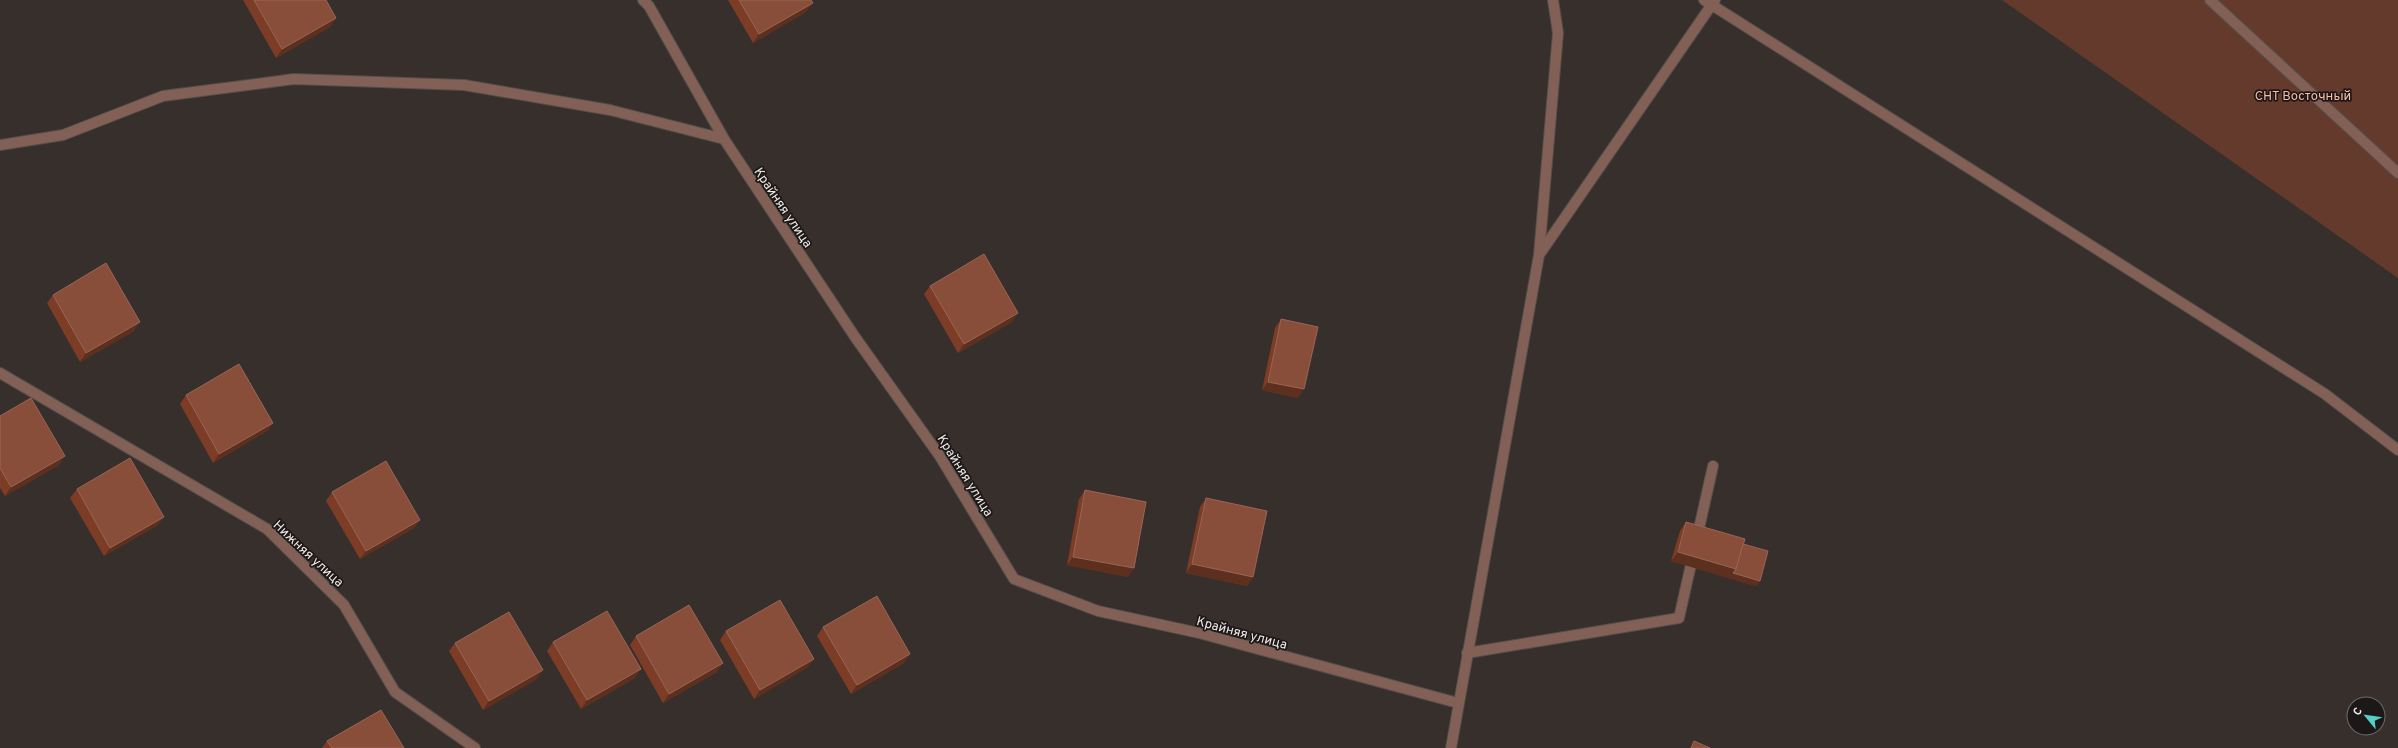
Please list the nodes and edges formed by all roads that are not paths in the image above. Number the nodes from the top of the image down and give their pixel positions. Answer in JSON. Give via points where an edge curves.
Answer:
{"nodes":[{"id":1,"x":643,"y":0,"type":"edge"},
{"id":2,"x":1554,"y":0,"type":"edge"},
{"id":3,"x":2210,"y":0,"type":"edge"},
{"id":4,"x":1710,"y":1,"type":"edge"},
{"id":5,"x":724,"y":138,"type":"junction"},
{"id":6,"x":0,"y":145,"type":"edge"},
{"id":7,"x":2398,"y":173,"type":"edge"},
{"id":8,"x":1539,"y":256,"type":"junction"},
{"id":9,"x":0,"y":373,"type":"edge"},
{"id":10,"x":2398,"y":450,"type":"edge"},
{"id":11,"x":1713,"y":466,"type":"dead end"},
{"id":12,"x":1466,"y":654,"type":"junction"},
{"id":13,"x":1458,"y":703,"type":"junction"},
{"id":14,"x":475,"y":748,"type":"edge"},
{"id":15,"x":1451,"y":748,"type":"edge"}],
"edges":[{"from":1,"to":5,"type":"street","name":"Крайняя улица"},
{"from":2,"to":8,"type":"street","via":[[1558,33]]},
{"from":3,"to":7,"type":"street"},
{"from":4,"to":8,"type":"street"},
{"from":4,"to":10,"type":"street","via":[[2325,394]]},
{"from":5,"to":6,"type":"street","via":[[610,110],[464,85],[294,79],[163,96],[63,135]]},
{"from":5,"to":13,"type":"street","name":"Крайняя улица","via":[[855,337],[939,455],[1014,579],[1098,611],[1199,633]]},
{"from":8,"to":12,"type":"street"},
{"from":9,"to":14,"type":"street","name":"Нижняя улица","via":[[266,530],[344,605],[395,692]]},
{"from":11,"to":12,"type":"street","via":[[1679,618]]},
{"from":12,"to":13,"type":"street"},
{"from":13,"to":15,"type":"street"}]}
